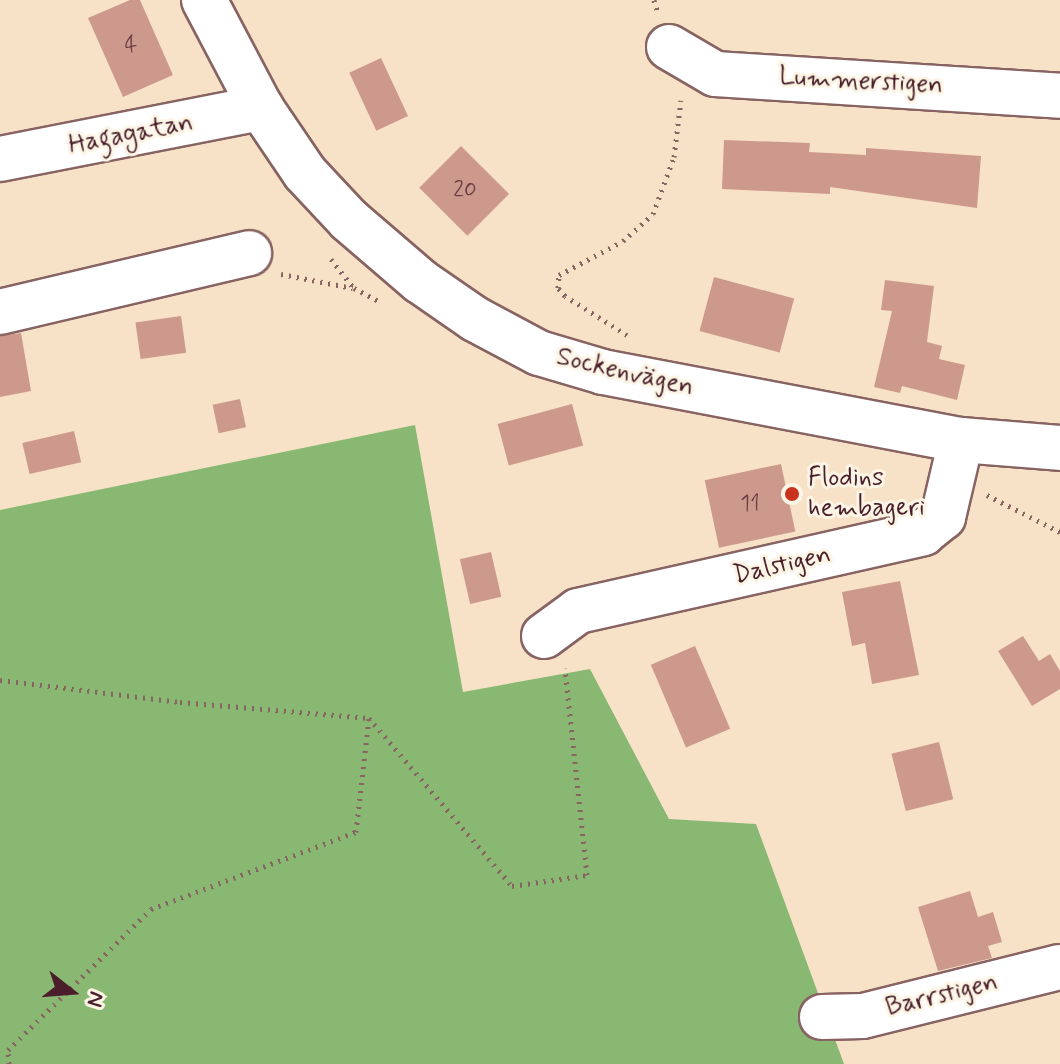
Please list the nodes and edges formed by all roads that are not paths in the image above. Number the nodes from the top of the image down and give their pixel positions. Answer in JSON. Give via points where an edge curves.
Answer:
{"nodes":[{"id":1,"x":204,"y":0,"type":"edge"},
{"id":2,"x":669,"y":47,"type":"road end"},
{"id":3,"x":1060,"y":96,"type":"edge"},
{"id":4,"x":261,"y":108,"type":"junction"},
{"id":5,"x":0,"y":159,"type":"edge"},
{"id":6,"x":249,"y":253,"type":"road end"},
{"id":7,"x":0,"y":312,"type":"edge"},
{"id":8,"x":961,"y":440,"type":"junction"},
{"id":9,"x":1060,"y":448,"type":"edge"},
{"id":10,"x":552,"y":630,"type":"road end"},
{"id":11,"x":1060,"y":967,"type":"edge"},
{"id":12,"x":822,"y":1017,"type":"dead end"}],
"edges":[{"from":1,"to":4,"type":"street","name":"Sockenvägen"},
{"from":2,"to":3,"type":"street","name":"Lummerstigen","via":[[715,74]]},
{"from":4,"to":5,"type":"street","name":"Hagagatan"},
{"from":4,"to":8,"type":"street","name":"Sockenvägen","via":[[322,192],[420,281],[475,319],[539,353],[642,379]]},
{"from":6,"to":7,"type":"street"},
{"from":8,"to":9,"type":"street","name":"Sockenvägen"},
{"from":8,"to":10,"type":"street","name":"Dalstigen","via":[[943,517],[923,533],[578,611]]},
{"from":11,"to":12,"type":"street","name":"Barrstigen","via":[[863,1016]]}]}
